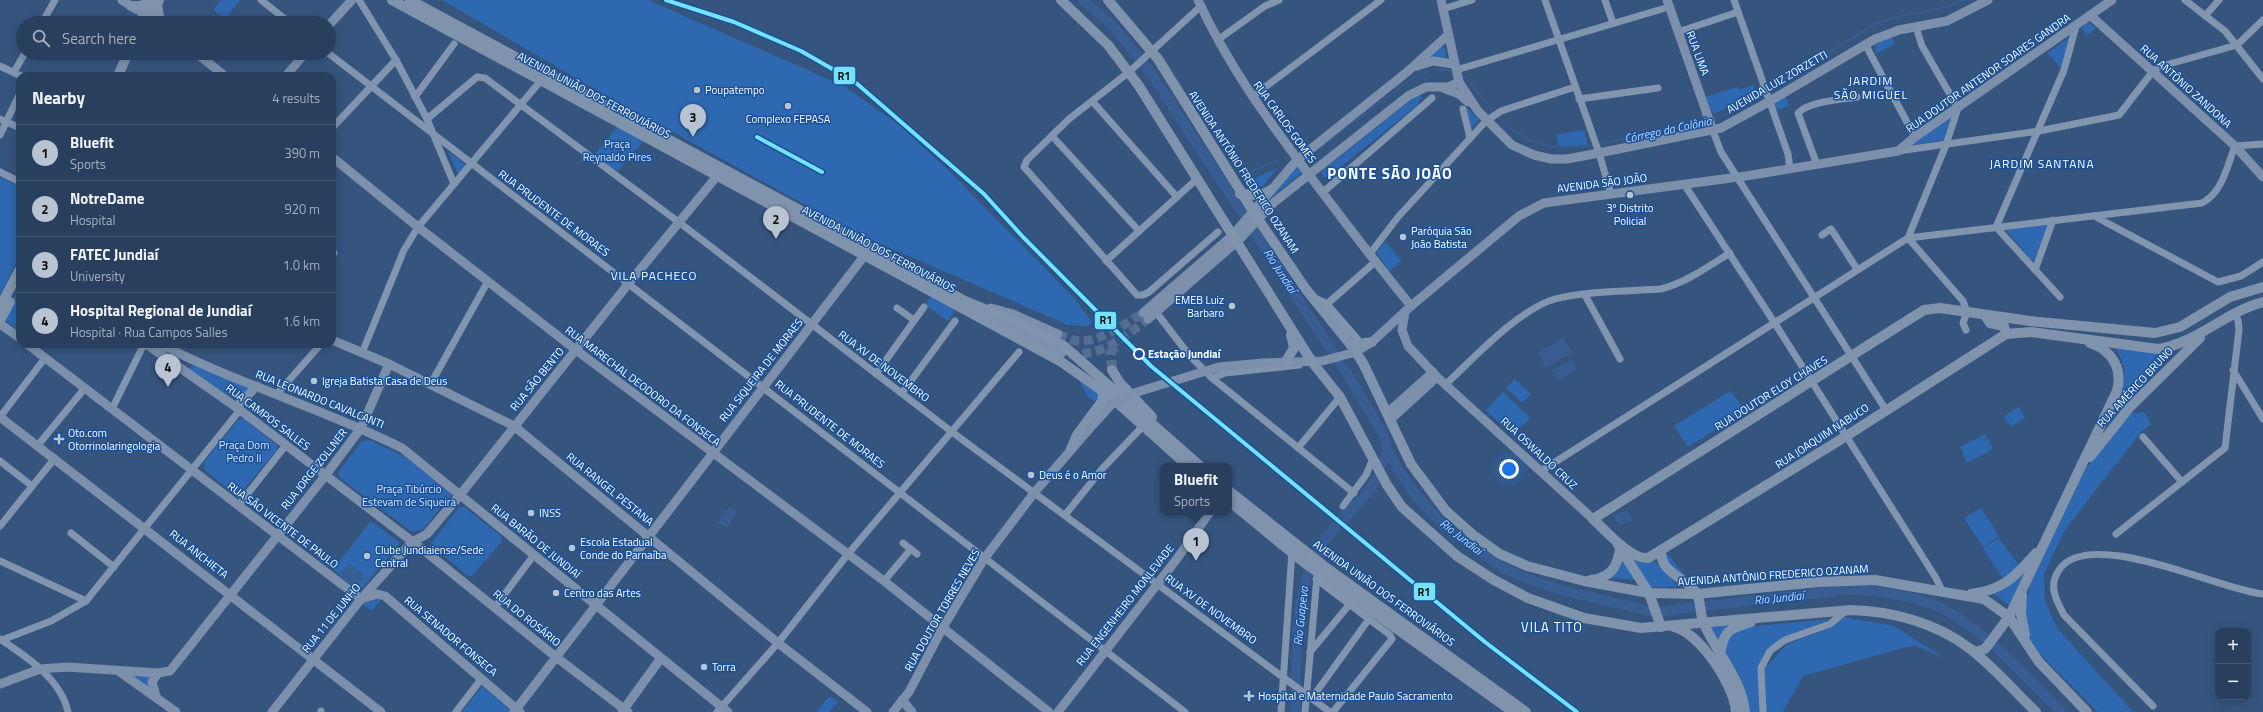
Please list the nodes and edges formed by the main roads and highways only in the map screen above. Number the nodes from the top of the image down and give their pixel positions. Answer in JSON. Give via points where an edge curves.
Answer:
{"nodes":[{"id":1,"x":122,"y":0,"type":"edge"},
{"id":2,"x":357,"y":0,"type":"edge"},
{"id":3,"x":392,"y":0,"type":"edge"},
{"id":4,"x":410,"y":0,"type":"edge"},
{"id":5,"x":1061,"y":0,"type":"edge"},
{"id":6,"x":1108,"y":0,"type":"edge"},
{"id":7,"x":1988,"y":0,"type":"edge"},
{"id":8,"x":2112,"y":0,"type":"edge"},
{"id":9,"x":154,"y":2,"type":"edge"},
{"id":10,"x":1199,"y":3,"type":"edge"},
{"id":11,"x":1668,"y":3,"type":"edge"},
{"id":12,"x":1442,"y":4,"type":"edge"},
{"id":13,"x":131,"y":6,"type":"junction"},
{"id":14,"x":2090,"y":15,"type":"junction"},
{"id":15,"x":142,"y":16,"type":"edge"},
{"id":16,"x":149,"y":16,"type":"edge"},
{"id":17,"x":158,"y":16,"type":"edge"},
{"id":18,"x":336,"y":19,"type":"edge"},
{"id":19,"x":1448,"y":35,"type":"junction"},
{"id":20,"x":125,"y":60,"type":"edge"},
{"id":21,"x":205,"y":60,"type":"edge"},
{"id":22,"x":299,"y":60,"type":"edge"},
{"id":23,"x":120,"y":72,"type":"edge"},
{"id":24,"x":220,"y":72,"type":"edge"},
{"id":25,"x":289,"y":72,"type":"edge"},
{"id":26,"x":1407,"y":72,"type":"junction"},
{"id":27,"x":1456,"y":73,"type":"junction"},
{"id":28,"x":544,"y":77,"type":"junction"},
{"id":29,"x":1434,"y":86,"type":"junction"},
{"id":30,"x":1478,"y":111,"type":"junction"},
{"id":31,"x":1712,"y":129,"type":"junction"},
{"id":32,"x":1898,"y":151,"type":"joint"},
{"id":33,"x":1297,"y":160,"type":"junction"},
{"id":34,"x":336,"y":161,"type":"edge"},
{"id":35,"x":720,"y":173,"type":"junction"},
{"id":36,"x":1309,"y":175,"type":"junction"},
{"id":37,"x":2263,"y":177,"type":"edge"},
{"id":38,"x":1271,"y":190,"type":"junction"},
{"id":39,"x":1240,"y":194,"type":"junction"},
{"id":40,"x":1254,"y":217,"type":"junction"},
{"id":41,"x":1237,"y":236,"type":"junction"},
{"id":42,"x":867,"y":252,"type":"junction"},
{"id":43,"x":16,"y":277,"type":"edge"},
{"id":44,"x":2263,"y":287,"type":"edge"},
{"id":45,"x":16,"y":290,"type":"edge"},
{"id":46,"x":955,"y":295,"type":"junction"},
{"id":47,"x":2230,"y":297,"type":"junction"},
{"id":48,"x":2263,"y":302,"type":"edge"},
{"id":49,"x":0,"y":307,"type":"edge"},
{"id":50,"x":1408,"y":308,"type":"junction"},
{"id":51,"x":972,"y":313,"type":"junction"},
{"id":52,"x":1985,"y":315,"type":"junction"},
{"id":53,"x":1146,"y":316,"type":"tunnel mouth"},
{"id":54,"x":0,"y":320,"type":"edge"},
{"id":55,"x":1286,"y":320,"type":"junction"},
{"id":56,"x":2222,"y":320,"type":"junction"},
{"id":57,"x":2030,"y":321,"type":"junction"},
{"id":58,"x":0,"y":324,"type":"edge"},
{"id":59,"x":2212,"y":327,"type":"junction"},
{"id":60,"x":2009,"y":333,"type":"junction"},
{"id":61,"x":1058,"y":334,"type":"tunnel mouth"},
{"id":62,"x":16,"y":335,"type":"edge"},
{"id":63,"x":2081,"y":339,"type":"junction"},
{"id":64,"x":336,"y":342,"type":"edge"},
{"id":65,"x":32,"y":348,"type":"edge"},
{"id":66,"x":151,"y":348,"type":"edge"},
{"id":67,"x":168,"y":348,"type":"edge"},
{"id":68,"x":1358,"y":348,"type":"junction"},
{"id":69,"x":576,"y":350,"type":"junction"},
{"id":70,"x":1062,"y":353,"type":"tunnel mouth"},
{"id":71,"x":1286,"y":361,"type":"junction"},
{"id":72,"x":194,"y":362,"type":"junction"},
{"id":73,"x":1312,"y":362,"type":"junction"},
{"id":74,"x":389,"y":364,"type":"junction"},
{"id":75,"x":1112,"y":370,"type":"tunnel mouth"},
{"id":76,"x":185,"y":372,"type":"junction"},
{"id":77,"x":1435,"y":375,"type":"junction"},
{"id":78,"x":257,"y":386,"type":"junction"},
{"id":79,"x":1102,"y":390,"type":"junction"},
{"id":80,"x":238,"y":408,"type":"junction"},
{"id":81,"x":1389,"y":416,"type":"junction"},
{"id":82,"x":0,"y":417,"type":"edge"},
{"id":83,"x":514,"y":426,"type":"junction"},
{"id":84,"x":361,"y":428,"type":"junction"},
{"id":85,"x":1071,"y":449,"type":"junction"},
{"id":86,"x":711,"y":453,"type":"junction"},
{"id":87,"x":1190,"y":462,"type":"edge"},
{"id":88,"x":2081,"y":468,"type":"junction"},
{"id":89,"x":325,"y":476,"type":"junction"},
{"id":90,"x":1232,"y":494,"type":"edge"},
{"id":91,"x":460,"y":495,"type":"junction"},
{"id":92,"x":468,"y":501,"type":"junction"},
{"id":93,"x":1232,"y":503,"type":"edge"},
{"id":94,"x":451,"y":506,"type":"junction"},
{"id":95,"x":1208,"y":515,"type":"edge"},
{"id":96,"x":1593,"y":519,"type":"junction"},
{"id":97,"x":427,"y":534,"type":"junction"},
{"id":98,"x":277,"y":535,"type":"junction"},
{"id":99,"x":648,"y":535,"type":"junction"},
{"id":100,"x":1611,"y":537,"type":"junction"},
{"id":101,"x":412,"y":542,"type":"junction"},
{"id":102,"x":2043,"y":545,"type":"junction"},
{"id":103,"x":1620,"y":549,"type":"junction"},
{"id":104,"x":1661,"y":551,"type":"junction"},
{"id":105,"x":426,"y":552,"type":"junction"},
{"id":106,"x":1305,"y":557,"type":"junction"},
{"id":107,"x":1319,"y":570,"type":"junction"},
{"id":108,"x":1584,"y":581,"type":"junction"},
{"id":109,"x":2022,"y":593,"type":"junction"},
{"id":110,"x":230,"y":594,"type":"junction"},
{"id":111,"x":1697,"y":595,"type":"junction"},
{"id":112,"x":1964,"y":595,"type":"junction"},
{"id":113,"x":1651,"y":597,"type":"junction"},
{"id":114,"x":361,"y":599,"type":"junction"},
{"id":115,"x":596,"y":605,"type":"junction"},
{"id":116,"x":1773,"y":616,"type":"junction"},
{"id":117,"x":1702,"y":618,"type":"junction"},
{"id":118,"x":2006,"y":620,"type":"junction"},
{"id":119,"x":1663,"y":624,"type":"junction"},
{"id":120,"x":942,"y":629,"type":"junction"},
{"id":121,"x":2028,"y":646,"type":"junction"},
{"id":122,"x":1969,"y":648,"type":"junction"},
{"id":123,"x":556,"y":657,"type":"junction"},
{"id":124,"x":661,"y":658,"type":"junction"},
{"id":125,"x":313,"y":660,"type":"junction"},
{"id":126,"x":1721,"y":663,"type":"junction"},
{"id":127,"x":119,"y":672,"type":"junction"},
{"id":128,"x":158,"y":673,"type":"junction"},
{"id":129,"x":0,"y":684,"type":"edge"},
{"id":130,"x":156,"y":696,"type":"junction"},
{"id":131,"x":902,"y":700,"type":"junction"},
{"id":132,"x":722,"y":710,"type":"edge"},
{"id":133,"x":516,"y":711,"type":"edge"},
{"id":134,"x":625,"y":711,"type":"edge"},
{"id":135,"x":176,"y":712,"type":"edge"},
{"id":136,"x":272,"y":712,"type":"edge"},
{"id":137,"x":381,"y":712,"type":"edge"},
{"id":138,"x":867,"y":712,"type":"edge"},
{"id":139,"x":893,"y":712,"type":"edge"},
{"id":140,"x":912,"y":712,"type":"edge"},
{"id":141,"x":1049,"y":712,"type":"edge"},
{"id":142,"x":1058,"y":712,"type":"edge"},
{"id":143,"x":1513,"y":712,"type":"edge"},
{"id":144,"x":1526,"y":712,"type":"edge"},
{"id":145,"x":1736,"y":712,"type":"edge"},
{"id":146,"x":1745,"y":712,"type":"edge"},
{"id":147,"x":2036,"y":712,"type":"edge"},
{"id":148,"x":2086,"y":712,"type":"edge"}],
"edges":[{"from":1,"to":13,"type":"main road"},
{"from":2,"to":18,"type":"main road"},
{"from":3,"to":28,"type":"main road","name":"AVENIDA UNIÃO DOS FERROVIÁRIOS"},
{"from":4,"to":28,"type":"main road","name":"AVENIDA UNIÃO DOS FERROVIÁRIOS"},
{"from":5,"to":41,"type":"main road","via":[[1131,70]]},
{"from":6,"to":39,"type":"main road","name":"AVENIDA ANTÔNIO FREDERICO OZANAM","via":[[1150,53]]},
{"from":7,"to":31,"type":"main road","name":"AVENIDA LUIZ ZORZETTI","via":[[1947,21],[1892,32],[1865,44]]},
{"from":8,"to":14,"type":"main road","name":"RUA DOUTOR ANTENOR SOARES GANDRA"},
{"from":9,"to":13,"type":"main road"},
{"from":9,"to":16,"type":"main road"},
{"from":9,"to":17,"type":"main road"},
{"from":10,"to":33,"type":"main road","name":"RUA CARLOS GOMES","via":[[1232,66]]},
{"from":11,"to":31,"type":"main road","name":"RUA LIMA"},
{"from":12,"to":19,"type":"main road"},
{"from":13,"to":15,"type":"main road"},
{"from":14,"to":32,"type":"main road","name":"RUA DOUTOR ANTENOR SOARES GANDRA"},
{"from":14,"to":37,"type":"main road","name":"RUA ANTÔNIO ZANDONA","via":[[2235,146]]},
{"from":19,"to":26,"type":"main road"},
{"from":19,"to":27,"type":"main road"},
{"from":20,"to":23,"type":"main road"},
{"from":21,"to":24,"type":"main road"},
{"from":22,"to":25,"type":"main road"},
{"from":26,"to":27,"type":"main road","via":[[1433,61]]},
{"from":26,"to":33,"type":"main road"},
{"from":27,"to":29,"type":"main road","via":[[1453,86]]},
{"from":27,"to":30,"type":"main road","name":"AVENIDA LUIZ ZORZETTI"},
{"from":28,"to":35,"type":"main road","name":"AVENIDA UNIÃO DOS FERROVIÁRIOS"},
{"from":29,"to":30,"type":"main road","via":[[1459,94]]},
{"from":29,"to":36,"type":"main road","via":[[1408,96]]},
{"from":30,"to":31,"type":"main road","name":"AVENIDA LUIZ ZORZETTI","via":[[1489,119],[1512,145],[1534,156],[1551,159],[1567,159],[1598,150]]},
{"from":32,"to":50,"type":"main road","name":"AVENIDA SÃO JOÃO","via":[[1738,177],[1544,203],[1519,216]]},
{"from":33,"to":36,"type":"main road","name":"RUA CARLOS GOMES"},
{"from":33,"to":38,"type":"main road"},
{"from":34,"to":69,"type":"main road","name":"RUA MARECHAL DEODORO DA FONSECA"},
{"from":35,"to":42,"type":"main road","name":"AVENIDA UNIÃO DOS FERROVIÁRIOS"},
{"from":35,"to":69,"type":"main road","name":"RUA SÃO BENTO"},
{"from":36,"to":40,"type":"main road"},
{"from":36,"to":50,"type":"main road","name":"RUA CARLOS GOMES"},
{"from":38,"to":39,"type":"main road","via":[[1260,195]]},
{"from":38,"to":40,"type":"main road"},
{"from":39,"to":40,"type":"main road","name":"AVENIDA ANTÔNIO FREDERICO OZANAM"},
{"from":40,"to":41,"type":"main road"},
{"from":40,"to":68,"type":"main road","name":"AVENIDA ANTÔNIO FREDERICO OZANAM","via":[[1305,288]]},
{"from":41,"to":53,"type":"main road"},
{"from":41,"to":55,"type":"main road"},
{"from":42,"to":46,"type":"main road","name":"AVENIDA UNIÃO DOS FERROVIÁRIOS"},
{"from":42,"to":51,"type":"main road","name":"AVENIDA UNIÃO DOS FERROVIÁRIOS"},
{"from":42,"to":86,"type":"main road","name":"RUA SIQUEIRA DE MORAES"},
{"from":43,"to":49,"type":"main road"},
{"from":44,"to":47,"type":"main road"},
{"from":45,"to":54,"type":"main road"},
{"from":46,"to":61,"type":"main road","via":[[1013,314]]},
{"from":46,"to":87,"type":"main road","name":"AVENIDA UNIÃO DOS FERROVIÁRIOS","via":[[1064,346]]},
{"from":47,"to":56,"type":"main road","via":[[2215,312],[2217,318]]},
{"from":47,"to":57,"type":"main road","name":"RUA DOUTOR ELOY CHAVES","via":[[2180,327],[2155,333]]},
{"from":48,"to":56,"type":"main road"},
{"from":50,"to":68,"type":"main road","name":"AVENIDA SÃO JOÃO"},
{"from":50,"to":77,"type":"main road","name":"RUA OSWALDO CRUZ","via":[[1402,330],[1408,346]]},
{"from":51,"to":70,"type":"main road","via":[[984,315],[1015,328]]},
{"from":51,"to":79,"type":"main road","name":"AVENIDA UNIÃO DOS FERROVIÁRIOS","via":[[1060,360]]},
{"from":52,"to":57,"type":"main road","name":"RUA DOUTOR ELOY CHAVES"},
{"from":52,"to":60,"type":"main road","via":[[1990,323],[2004,326]]},
{"from":52,"to":96,"type":"main road","name":"RUA DOUTOR ELOY CHAVES","via":[[1940,308],[1924,310]]},
{"from":55,"to":71,"type":"main road","via":[[1294,343],[1291,355]]},
{"from":55,"to":73,"type":"main road"},
{"from":56,"to":59,"type":"main road"},
{"from":57,"to":60,"type":"main road","name":"RUA JOAQUIM NABUCO","via":[[2014,324]]},
{"from":58,"to":62,"type":"main road"},
{"from":59,"to":63,"type":"main road","via":[[2179,344],[2158,349]]},
{"from":59,"to":88,"type":"main road","name":"RUA AMÉRICO BRUNO","via":[[2130,407]]},
{"from":60,"to":63,"type":"main road","via":[[2032,332]]},
{"from":60,"to":104,"type":"main road","name":"RUA JOAQUIM NABUCO"},
{"from":63,"to":88,"type":"main road","via":[[2105,350],[2116,364],[2119,378],[2115,396]]},
{"from":64,"to":74,"type":"main road","name":"RUA RANGEL PESTANA"},
{"from":65,"to":98,"type":"main road","name":"RUA SÃO VICENTE DE PAULO"},
{"from":66,"to":76,"type":"main road","name":"RUA CAMPOS SALLES"},
{"from":67,"to":72,"type":"main road","name":"RUA LEONARDO CAVALCANTI"},
{"from":68,"to":73,"type":"main road"},
{"from":68,"to":81,"type":"main road","name":"AVENIDA ANTÔNIO FREDERICO OZANAM"},
{"from":69,"to":83,"type":"main road","name":"RUA SÃO BENTO"},
{"from":69,"to":86,"type":"main road","name":"RUA MARECHAL DEODORO DA FONSECA"},
{"from":71,"to":73,"type":"main road"},
{"from":71,"to":85,"type":"main road","name":"RUA DOUTOR TORRES NEVES","bridge":true,"via":[[1219,367],[1134,393],[1112,404]]},
{"from":72,"to":76,"type":"main road","via":[[189,364]]},
{"from":72,"to":78,"type":"main road","name":"RUA LEONARDO CAVALCANTI"},
{"from":73,"to":119,"type":"main road","via":[[1340,397],[1387,485],[1402,507],[1457,556],[1528,598],[1584,618],[1641,628]]},
{"from":74,"to":83,"type":"main road","name":"RUA RANGEL PESTANA"},
{"from":74,"to":84,"type":"main road","name":"RUA JORGE ZOLLNER"},
{"from":75,"to":87,"type":"main road","via":[[1120,383]]},
{"from":76,"to":80,"type":"main road","name":"RUA CAMPOS SALLES"},
{"from":77,"to":81,"type":"main road"},
{"from":77,"to":96,"type":"main road","name":"RUA OSWALDO CRUZ"},
{"from":78,"to":80,"type":"main road"},
{"from":78,"to":84,"type":"main road","name":"RUA LEONARDO CAVALCANTI"},
{"from":79,"to":85,"type":"main road","via":[[1103,400],[1077,434]]},
{"from":79,"to":87,"type":"main road","name":"AVENIDA UNIÃO DOS FERROVIÁRIOS"},
{"from":80,"to":89,"type":"main road","name":"RUA CAMPOS SALLES"},
{"from":81,"to":108,"type":"main road","name":"AVENIDA ANTÔNIO FREDERICO OZANAM","via":[[1411,464],[1446,511],[1473,535],[1500,554],[1527,566]]},
{"from":82,"to":110,"type":"main road","name":"RUA ANCHIETA"},
{"from":83,"to":91,"type":"main road","name":"RUA SÃO BENTO"},
{"from":83,"to":99,"type":"main road","name":"RUA RANGEL PESTANA"},
{"from":84,"to":89,"type":"main road","name":"RUA JORGE ZOLLNER"},
{"from":84,"to":91,"type":"main road","name":"RUA LEONARDO CAVALCANTI","via":[[402,448]]},
{"from":85,"to":120,"type":"main road","name":"RUA DOUTOR TORRES NEVES","via":[[984,559]]},
{"from":86,"to":99,"type":"main road","name":"RUA SIQUEIRA DE MORAES"},
{"from":86,"to":120,"type":"main road","name":"RUA MARECHAL DEODORO DA FONSECA","via":[[884,581]]},
{"from":88,"to":102,"type":"main road"},
{"from":89,"to":98,"type":"main road","name":"RUA JORGE ZOLLNER"},
{"from":89,"to":101,"type":"main road","name":"RUA CAMPOS SALLES"},
{"from":90,"to":106,"type":"main road","name":"AVENIDA UNIÃO DOS FERROVIÁRIOS"},
{"from":91,"to":92,"type":"main road","name":"RUA BARÃO DE JUNDIAÍ"},
{"from":91,"to":94,"type":"main road","name":"RUA SÃO BENTO"},
{"from":92,"to":94,"type":"main road"},
{"from":92,"to":115,"type":"main road","name":"RUA BARÃO DE JUNDIAÍ"},
{"from":93,"to":106,"type":"main road","name":"AVENIDA UNIÃO DOS FERROVIÁRIOS","via":[[1292,552]]},
{"from":94,"to":97,"type":"main road","name":"RUA SÃO BENTO"},
{"from":95,"to":142,"type":"main road","name":"RUA ENGENHEIRO MONLEVADE","via":[[1158,584]]},
{"from":96,"to":100,"type":"main road","name":"RUA OSWALDO CRUZ"},
{"from":97,"to":101,"type":"main road","name":"RUA SÃO BENTO"},
{"from":97,"to":105,"type":"main road","via":[[424,546]]},
{"from":98,"to":110,"type":"main road","name":"RUA JORGE ZOLLNER"},
{"from":98,"to":114,"type":"main road","name":"RUA SÃO VICENTE DE PAULO"},
{"from":99,"to":115,"type":"main road","name":"RUA SIQUEIRA DE MORAES"},
{"from":99,"to":138,"type":"main road","name":"RUA RANGEL PESTANA","via":[[778,643]]},
{"from":100,"to":103,"type":"main road"},
{"from":100,"to":104,"type":"main road","name":"RUA OSWALDO CRUZ","via":[[1640,557],[1648,558]]},
{"from":101,"to":105,"type":"main road","name":"RUA DO ROSÁRIO"},
{"from":101,"to":114,"type":"main road","name":"RUA 11 DE JUNHO"},
{"from":102,"to":109,"type":"main road"},
{"from":102,"to":112,"type":"main road","via":[[2010,581],[1984,592]]},
{"from":103,"to":108,"type":"main road","via":[[1616,568],[1606,577]]},
{"from":103,"to":113,"type":"main road"},
{"from":104,"to":111,"type":"main road","via":[[1667,568]]},
{"from":105,"to":123,"type":"main road","name":"RUA DO ROSÁRIO"},
{"from":106,"to":107,"type":"main road","name":"AVENIDA UNIÃO DOS FERROVIÁRIOS"},
{"from":107,"to":143,"type":"main road","name":"AVENIDA UNIÃO DOS FERROVIÁRIOS"},
{"from":107,"to":144,"type":"main road","name":"AVENIDA UNIÃO DOS FERROVIÁRIOS"},
{"from":108,"to":113,"type":"main road","name":"AVENIDA ANTÔNIO FREDERICO OZANAM"},
{"from":109,"to":118,"type":"main road"},
{"from":109,"to":121,"type":"main road","via":[[2021,614]]},
{"from":110,"to":125,"type":"main road","name":"RUA ANCHIETA"},
{"from":110,"to":128,"type":"main road","name":"RUA JORGE ZOLLNER","via":[[176,666],[170,671]]},
{"from":111,"to":112,"type":"main road","name":"AVENIDA ANTÔNIO FREDERICO OZANAM","via":[[1819,582],[1875,580]]},
{"from":111,"to":113,"type":"main road","name":"AVENIDA ANTÔNIO FREDERICO OZANAM"},
{"from":111,"to":117,"type":"main road"},
{"from":112,"to":118,"type":"main road","name":"AVENIDA ANTÔNIO FREDERICO OZANAM","via":[[1984,599]]},
{"from":113,"to":119,"type":"main road"},
{"from":114,"to":125,"type":"main road","name":"RUA 11 DE JUNHO"},
{"from":114,"to":133,"type":"main road","name":"RUA SENADOR FONSECA","via":[[377,594],[385,596],[482,678]]},
{"from":115,"to":123,"type":"main road","name":"RUA SIQUEIRA DE MORAES"},
{"from":115,"to":124,"type":"main road","name":"RUA BARÃO DE JUNDIAÍ"},
{"from":116,"to":117,"type":"main road"},
{"from":116,"to":122,"type":"main road","via":[[1869,610],[1897,615],[1938,631]]},
{"from":116,"to":126,"type":"main road","via":[[1732,628],[1727,632],[1722,640]]},
{"from":117,"to":119,"type":"main road"},
{"from":117,"to":126,"type":"main road"},
{"from":118,"to":121,"type":"main road"},
{"from":118,"to":122,"type":"main road","via":[[1985,649],[1976,652]]},
{"from":119,"to":126,"type":"main road","via":[[1685,631]]},
{"from":120,"to":131,"type":"main road","name":"RUA DOUTOR TORRES NEVES","via":[[909,692]]},
{"from":120,"to":141,"type":"main road","name":"RUA MARECHAL DEODORO DA FONSECA"},
{"from":121,"to":148,"type":"main road","via":[[2039,662]]},
{"from":122,"to":147,"type":"main road"},
{"from":123,"to":133,"type":"main road","name":"RUA SIQUEIRA DE MORAES"},
{"from":123,"to":134,"type":"main road","name":"RUA DO ROSÁRIO"},
{"from":124,"to":132,"type":"main road","name":"RUA BARÃO DE JUNDIAÍ"},
{"from":124,"to":134,"type":"main road"},
{"from":125,"to":136,"type":"main road","name":"RUA 11 DE JUNHO"},
{"from":125,"to":137,"type":"main road","name":"RUA ANCHIETA"},
{"from":126,"to":145,"type":"main road"},
{"from":126,"to":146,"type":"main road","via":[[1740,688]]},
{"from":127,"to":128,"type":"main road","name":"RUA JORGE ZOLLNER"},
{"from":127,"to":129,"type":"main road","name":"RUA JORGE ZOLLNER","via":[[67,667],[40,669]]},
{"from":127,"to":130,"type":"main road"},
{"from":128,"to":130,"type":"main road","via":[[152,682]]},
{"from":130,"to":135,"type":"main road"},
{"from":131,"to":139,"type":"main road","name":"RUA DOUTOR TORRES NEVES"},
{"from":131,"to":140,"type":"main road"}]}
